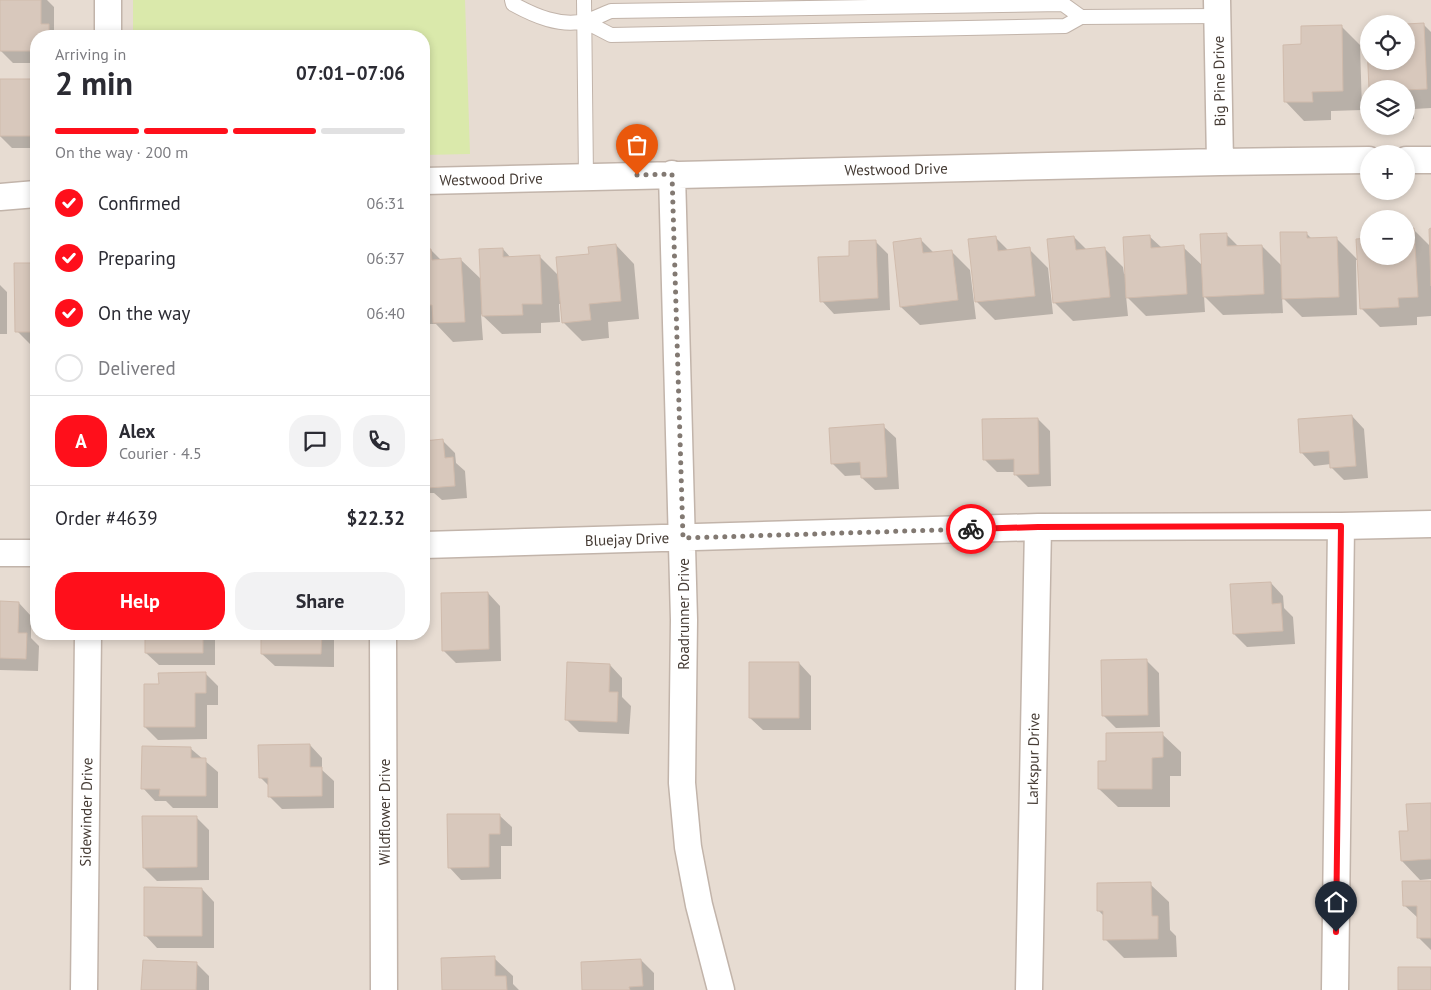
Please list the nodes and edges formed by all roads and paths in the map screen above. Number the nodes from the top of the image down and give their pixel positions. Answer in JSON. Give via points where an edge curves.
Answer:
{"nodes":[{"id":1,"x":108,"y":0,"type":"edge"},
{"id":2,"x":512,"y":0,"type":"edge"},
{"id":3,"x":584,"y":0,"type":"edge"},
{"id":4,"x":1218,"y":8,"type":"edge"},
{"id":5,"x":1081,"y":17,"type":"junction"},
{"id":6,"x":584,"y":21,"type":"junction"},
{"id":7,"x":108,"y":30,"type":"edge"},
{"id":8,"x":1360,"y":160,"type":"edge"},
{"id":9,"x":1415,"y":160,"type":"edge"},
{"id":10,"x":1431,"y":160,"type":"edge"},
{"id":11,"x":1220,"y":162,"type":"junction"},
{"id":12,"x":672,"y":174,"type":"junction"},
{"id":13,"x":586,"y":177,"type":"junction"},
{"id":14,"x":430,"y":181,"type":"edge"},
{"id":15,"x":30,"y":194,"type":"edge"},
{"id":16,"x":0,"y":197,"type":"edge"},
{"id":17,"x":1431,"y":524,"type":"edge"},
{"id":18,"x":1341,"y":526,"type":"junction"},
{"id":19,"x":1038,"y":527,"type":"junction"},
{"id":20,"x":683,"y":538,"type":"junction"},
{"id":21,"x":430,"y":545,"type":"edge"},
{"id":22,"x":30,"y":553,"type":"edge"},
{"id":23,"x":0,"y":554,"type":"edge"},
{"id":24,"x":88,"y":640,"type":"edge"},
{"id":25,"x":383,"y":640,"type":"edge"},
{"id":26,"x":84,"y":990,"type":"edge"},
{"id":27,"x":384,"y":990,"type":"edge"},
{"id":28,"x":721,"y":990,"type":"edge"},
{"id":29,"x":1029,"y":990,"type":"edge"},
{"id":30,"x":1335,"y":990,"type":"edge"}],
"edges":[{"from":1,"to":7,"type":"street"},
{"from":2,"to":6,"type":"lane","via":[[513,4],[533,16],[559,22]]},
{"from":3,"to":6,"type":"lane"},
{"from":4,"to":5,"type":"lane"},
{"from":4,"to":11,"type":"street","name":"Big Pine Drive"},
{"from":5,"to":6,"type":"lane","via":[[1065,26],[611,35]]},
{"from":5,"to":6,"type":"lane","via":[[1063,4],[611,11]]},
{"from":6,"to":13,"type":"lane"},
{"from":8,"to":11,"type":"street","name":"Westwood Drive"},
{"from":9,"to":10,"type":"street"},
{"from":11,"to":12,"type":"street","name":"Westwood Drive"},
{"from":12,"to":13,"type":"street","name":"Westwood Drive"},
{"from":12,"to":20,"type":"street","name":"Roadrunner Drive"},
{"from":13,"to":14,"type":"street","name":"Westwood Drive"},
{"from":15,"to":16,"type":"street"},
{"from":17,"to":18,"type":"street","name":"Bluejay Drive"},
{"from":18,"to":19,"type":"street","name":"Bluejay Drive"},
{"from":18,"to":30,"type":"street"},
{"from":19,"to":20,"type":"street","name":"Bluejay Drive"},
{"from":19,"to":29,"type":"street","name":"Larkspur Drive"},
{"from":20,"to":21,"type":"street","name":"Bluejay Drive"},
{"from":20,"to":28,"type":"street","name":"Roadrunner Drive","via":[[682,783],[688,848]]},
{"from":22,"to":23,"type":"street"},
{"from":24,"to":26,"type":"street","name":"Sidewinder Drive"},
{"from":25,"to":27,"type":"street","name":"Wildflower Drive"}]}
